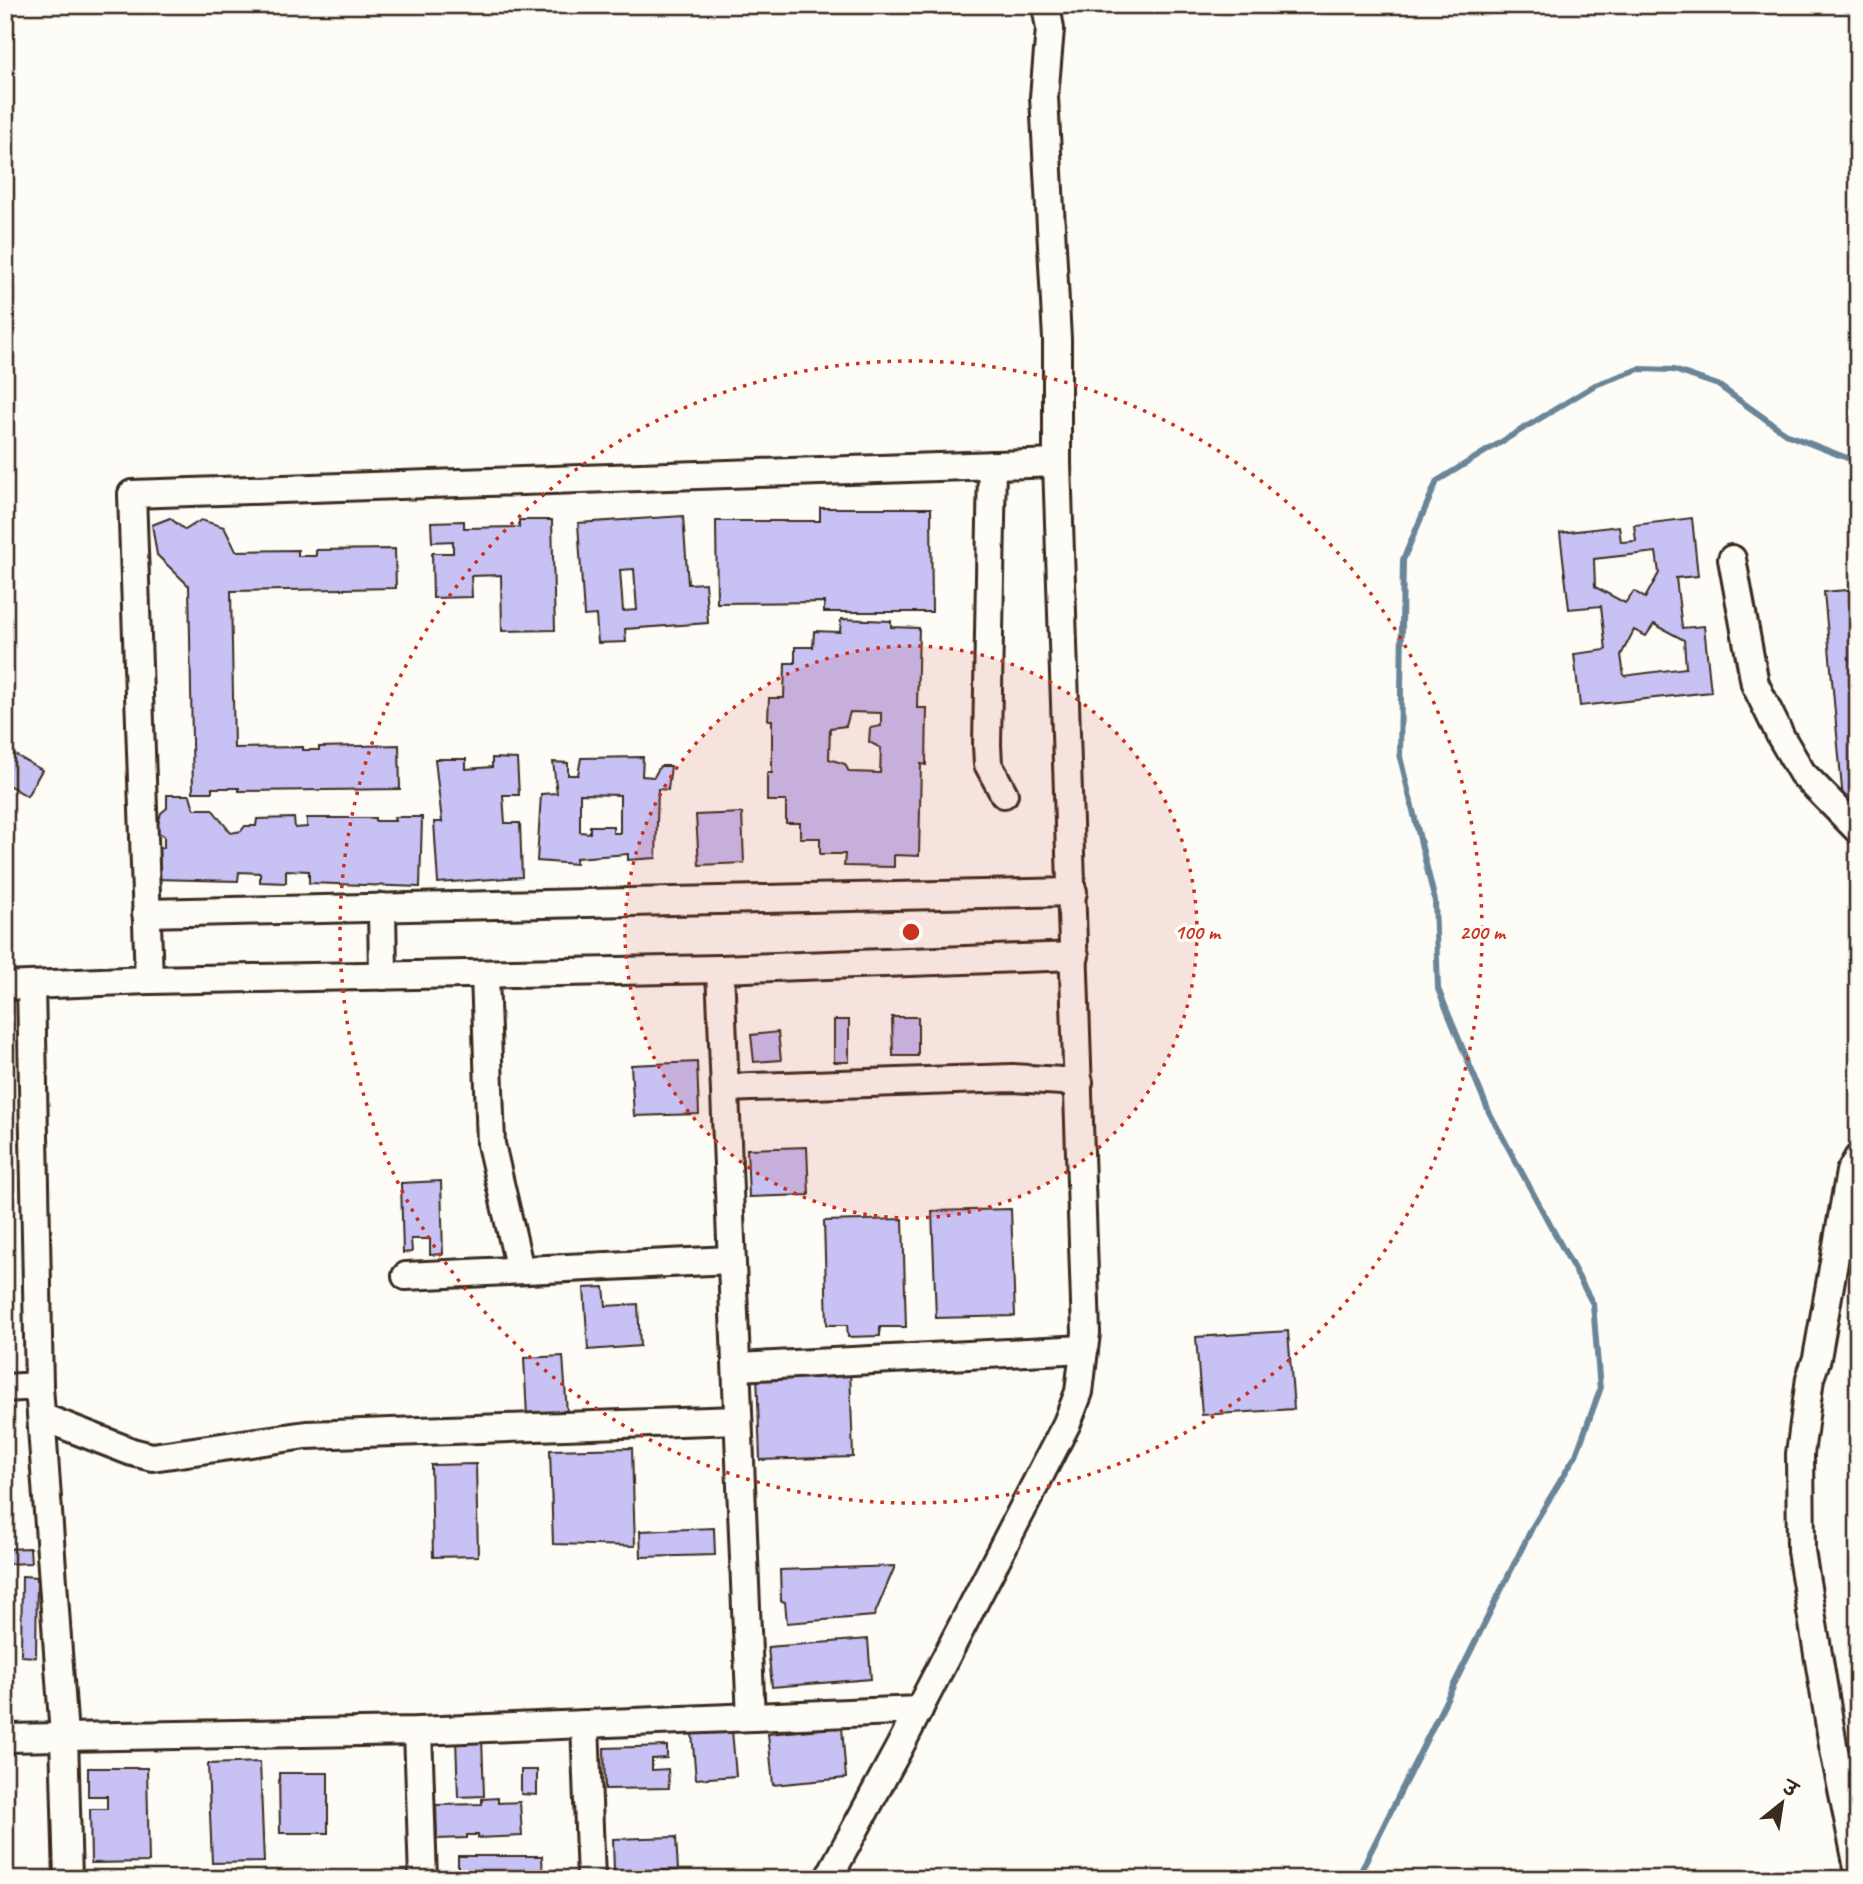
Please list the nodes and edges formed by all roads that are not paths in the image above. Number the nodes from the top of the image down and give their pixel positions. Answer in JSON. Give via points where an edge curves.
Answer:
{"nodes":[{"id":1,"x":1046,"y":5,"type":"edge"},
{"id":2,"x":1057,"y":463,"type":"junction"},
{"id":3,"x":992,"y":465,"type":"junction"},
{"id":4,"x":1732,"y":559,"type":"dead end"},
{"id":5,"x":1004,"y":794,"type":"dead end"},
{"id":6,"x":1858,"y":830,"type":"edge"},
{"id":7,"x":1073,"y":892,"type":"junction"},
{"id":8,"x":382,"y":907,"type":"junction"},
{"id":9,"x":146,"y":913,"type":"junction"},
{"id":10,"x":1075,"y":956,"type":"junction"},
{"id":11,"x":720,"y":969,"type":"junction"},
{"id":12,"x":485,"y":975,"type":"junction"},
{"id":13,"x":383,"y":976,"type":"junction"},
{"id":14,"x":149,"y":980,"type":"junction"},
{"id":15,"x":18,"y":986,"type":"edge"},
{"id":16,"x":1079,"y":1082,"type":"junction"},
{"id":17,"x":725,"y":1088,"type":"junction"},
{"id":18,"x":1858,"y":1158,"type":"edge"},
{"id":19,"x":730,"y":1260,"type":"junction"},
{"id":20,"x":520,"y":1270,"type":"junction"},
{"id":21,"x":406,"y":1276,"type":"dead end"},
{"id":22,"x":1084,"y":1349,"type":"junction"},
{"id":23,"x":737,"y":1367,"type":"junction"},
{"id":24,"x":39,"y":1386,"type":"junction"},
{"id":25,"x":5,"y":1388,"type":"edge"},
{"id":26,"x":42,"y":1417,"type":"junction"},
{"id":27,"x":737,"y":1420,"type":"junction"},
{"id":28,"x":919,"y":1710,"type":"junction"},
{"id":29,"x":751,"y":1717,"type":"junction"},
{"id":30,"x":585,"y":1724,"type":"junction"},
{"id":31,"x":418,"y":1731,"type":"junction"},
{"id":32,"x":64,"y":1736,"type":"junction"},
{"id":33,"x":5,"y":1738,"type":"edge"},
{"id":34,"x":1858,"y":1868,"type":"edge"},
{"id":35,"x":68,"y":1879,"type":"edge"},
{"id":36,"x":424,"y":1879,"type":"edge"},
{"id":37,"x":591,"y":1879,"type":"edge"},
{"id":38,"x":828,"y":1879,"type":"edge"}],
"edges":[{"from":1,"to":2,"type":"street","via":[[1050,29],[1044,97],[1057,339]]},
{"from":2,"to":3,"type":"street"},
{"from":2,"to":7,"type":"street"},
{"from":3,"to":5,"type":"street","via":[[987,745],[988,764]]},
{"from":3,"to":9,"type":"street","via":[[132,494]]},
{"from":4,"to":6,"type":"street","via":[[1755,684],[1802,773]]},
{"from":7,"to":8,"type":"street"},
{"from":7,"to":10,"type":"street"},
{"from":8,"to":9,"type":"street"},
{"from":8,"to":13,"type":"street"},
{"from":9,"to":14,"type":"street"},
{"from":10,"to":11,"type":"street"},
{"from":10,"to":16,"type":"street"},
{"from":11,"to":12,"type":"street"},
{"from":11,"to":17,"type":"street"},
{"from":12,"to":13,"type":"street"},
{"from":12,"to":20,"type":"street","via":[[491,1144]]},
{"from":13,"to":14,"type":"street"},
{"from":14,"to":15,"type":"street"},
{"from":15,"to":24,"type":"street"},
{"from":16,"to":17,"type":"street","via":[[1013,1077]]},
{"from":16,"to":22,"type":"street"},
{"from":17,"to":19,"type":"street"},
{"from":18,"to":34,"type":"street","via":[[1850,1172],[1810,1378],[1800,1484],[1801,1551]]},
{"from":19,"to":20,"type":"street"},
{"from":19,"to":23,"type":"street"},
{"from":20,"to":21,"type":"street"},
{"from":22,"to":23,"type":"street"},
{"from":22,"to":28,"type":"street","via":[[1079,1392],[1067,1423]]},
{"from":23,"to":27,"type":"street"},
{"from":24,"to":25,"type":"street"},
{"from":24,"to":26,"type":"street"},
{"from":26,"to":27,"type":"street","via":[[152,1457],[306,1435]]},
{"from":26,"to":32,"type":"street"},
{"from":27,"to":29,"type":"street"},
{"from":28,"to":29,"type":"street"},
{"from":28,"to":38,"type":"street"},
{"from":29,"to":30,"type":"street"},
{"from":30,"to":31,"type":"street"},
{"from":30,"to":37,"type":"street"},
{"from":31,"to":32,"type":"street"},
{"from":31,"to":36,"type":"street"},
{"from":32,"to":33,"type":"street"},
{"from":32,"to":35,"type":"street"}]}
